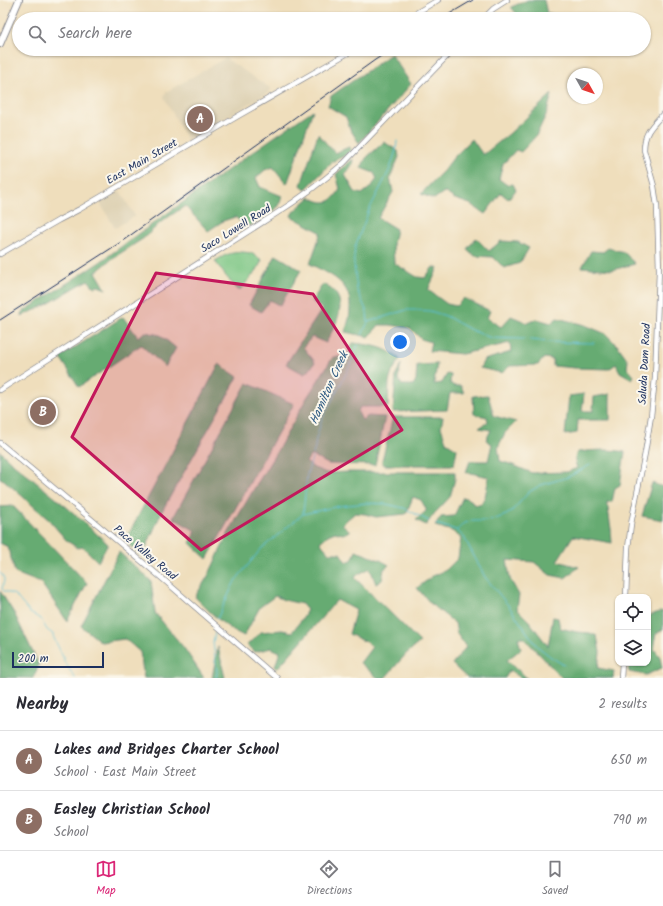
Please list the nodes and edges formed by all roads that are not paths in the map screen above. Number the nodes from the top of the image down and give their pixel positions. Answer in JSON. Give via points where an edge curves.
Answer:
{"nodes":[{"id":1,"x":19,"y":0,"type":"edge"},
{"id":2,"x":438,"y":0,"type":"edge"},
{"id":3,"x":506,"y":0,"type":"edge"},
{"id":4,"x":14,"y":12,"type":"edge"},
{"id":5,"x":418,"y":12,"type":"edge"},
{"id":6,"x":491,"y":12,"type":"edge"},
{"id":7,"x":12,"y":16,"type":"edge"},
{"id":8,"x":0,"y":44,"type":"edge"},
{"id":9,"x":343,"y":56,"type":"edge"},
{"id":10,"x":447,"y":56,"type":"edge"},
{"id":11,"x":663,"y":114,"type":"edge"},
{"id":12,"x":0,"y":254,"type":"edge"},
{"id":13,"x":0,"y":390,"type":"edge"},
{"id":14,"x":0,"y":443,"type":"edge"},
{"id":15,"x":626,"y":594,"type":"edge"},
{"id":16,"x":622,"y":666,"type":"edge"},
{"id":17,"x":276,"y":678,"type":"edge"},
{"id":18,"x":621,"y":678,"type":"edge"}],
"edges":[{"from":1,"to":4,"type":"highway"},
{"from":2,"to":5,"type":"street"},
{"from":3,"to":6,"type":"street"},
{"from":7,"to":8,"type":"highway"},
{"from":9,"to":12,"type":"street","name":"East Main Street"},
{"from":10,"to":13,"type":"street","name":"Saco Lowell Road","via":[[326,179]]},
{"from":11,"to":15,"type":"street","name":"Saluda Dam Road","via":[[646,134],[644,145],[657,206],[659,270],[655,387],[631,524]]},
{"from":14,"to":17,"type":"street","name":"Pace Valley Road","via":[[164,580]]},
{"from":16,"to":18,"type":"street"}]}
